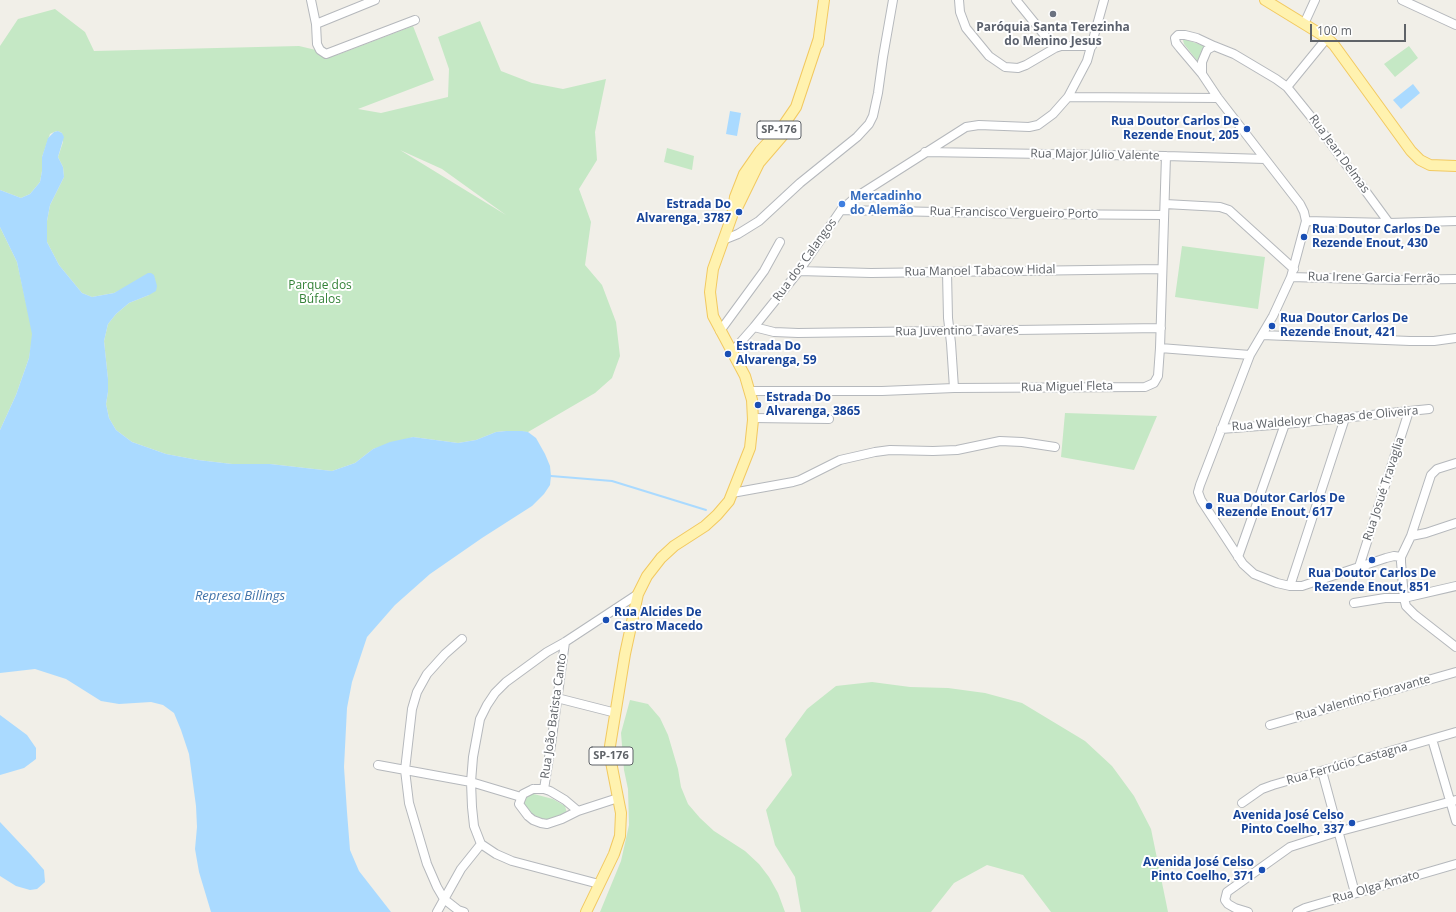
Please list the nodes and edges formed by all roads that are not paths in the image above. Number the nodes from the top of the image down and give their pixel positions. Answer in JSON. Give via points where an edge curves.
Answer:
{"nodes":[{"id":1,"x":310,"y":0,"type":"edge"},
{"id":2,"x":375,"y":0,"type":"edge"},
{"id":3,"x":824,"y":0,"type":"edge"},
{"id":4,"x":893,"y":0,"type":"edge"},
{"id":5,"x":958,"y":0,"type":"edge"},
{"id":6,"x":1016,"y":0,"type":"edge"},
{"id":7,"x":1104,"y":0,"type":"edge"},
{"id":8,"x":1265,"y":0,"type":"edge"},
{"id":9,"x":1315,"y":0,"type":"edge"},
{"id":10,"x":1402,"y":0,"type":"edge"},
{"id":11,"x":415,"y":20,"type":"dead end"},
{"id":12,"x":316,"y":24,"type":"junction"},
{"id":13,"x":1304,"y":24,"type":"junction"},
{"id":14,"x":1456,"y":25,"type":"edge"},
{"id":15,"x":1327,"y":38,"type":"junction"},
{"id":16,"x":1092,"y":46,"type":"junction"},
{"id":17,"x":1214,"y":46,"type":"junction"},
{"id":18,"x":1055,"y":48,"type":"junction"},
{"id":19,"x":1202,"y":74,"type":"junction"},
{"id":20,"x":1287,"y":87,"type":"junction"},
{"id":21,"x":1068,"y":97,"type":"junction"},
{"id":22,"x":1218,"y":98,"type":"junction"},
{"id":23,"x":924,"y":152,"type":"junction"},
{"id":24,"x":1166,"y":156,"type":"junction"},
{"id":25,"x":1265,"y":158,"type":"junction"},
{"id":26,"x":1456,"y":166,"type":"edge"},
{"id":27,"x":1165,"y":204,"type":"junction"},
{"id":28,"x":841,"y":210,"type":"junction"},
{"id":29,"x":1164,"y":215,"type":"junction"},
{"id":30,"x":1306,"y":221,"type":"junction"},
{"id":31,"x":1456,"y":221,"type":"edge"},
{"id":32,"x":1389,"y":222,"type":"junction"},
{"id":33,"x":723,"y":240,"type":"junction"},
{"id":34,"x":780,"y":242,"type":"dead end"},
{"id":35,"x":1162,"y":269,"type":"junction"},
{"id":36,"x":798,"y":271,"type":"junction"},
{"id":37,"x":947,"y":272,"type":"junction"},
{"id":38,"x":1292,"y":273,"type":"junction"},
{"id":39,"x":1456,"y":279,"type":"edge"},
{"id":40,"x":754,"y":327,"type":"junction"},
{"id":41,"x":1161,"y":328,"type":"junction"},
{"id":42,"x":949,"y":330,"type":"junction"},
{"id":43,"x":720,"y":331,"type":"junction"},
{"id":44,"x":1262,"y":335,"type":"junction"},
{"id":45,"x":1456,"y":338,"type":"edge"},
{"id":46,"x":1160,"y":348,"type":"junction"},
{"id":47,"x":732,"y":352,"type":"junction"},
{"id":48,"x":1250,"y":355,"type":"junction"},
{"id":49,"x":954,"y":388,"type":"junction"},
{"id":50,"x":750,"y":391,"type":"junction"},
{"id":51,"x":1429,"y":409,"type":"dead end"},
{"id":52,"x":1409,"y":412,"type":"junction"},
{"id":53,"x":753,"y":418,"type":"junction"},
{"id":54,"x":1345,"y":418,"type":"junction"},
{"id":55,"x":829,"y":419,"type":"dead end"},
{"id":56,"x":1285,"y":424,"type":"junction"},
{"id":57,"x":1221,"y":429,"type":"junction"},
{"id":58,"x":1055,"y":447,"type":"dead end"},
{"id":59,"x":1456,"y":463,"type":"edge"},
{"id":60,"x":732,"y":494,"type":"junction"},
{"id":61,"x":1456,"y":523,"type":"edge"},
{"id":62,"x":1412,"y":536,"type":"junction"},
{"id":63,"x":1238,"y":557,"type":"junction"},
{"id":64,"x":1401,"y":557,"type":"junction"},
{"id":65,"x":1359,"y":567,"type":"junction"},
{"id":66,"x":1290,"y":586,"type":"junction"},
{"id":67,"x":1456,"y":586,"type":"edge"},
{"id":68,"x":638,"y":594,"type":"junction"},
{"id":69,"x":1404,"y":598,"type":"junction"},
{"id":70,"x":1354,"y":603,"type":"dead end"},
{"id":71,"x":462,"y":639,"type":"dead end"},
{"id":72,"x":565,"y":642,"type":"junction"},
{"id":73,"x":1456,"y":647,"type":"edge"},
{"id":74,"x":1456,"y":672,"type":"edge"},
{"id":75,"x":557,"y":698,"type":"junction"},
{"id":76,"x":616,"y":713,"type":"junction"},
{"id":77,"x":1270,"y":724,"type":"dead end"},
{"id":78,"x":1456,"y":732,"type":"edge"},
{"id":79,"x":1432,"y":739,"type":"junction"},
{"id":80,"x":378,"y":765,"type":"dead end"},
{"id":81,"x":405,"y":770,"type":"junction"},
{"id":82,"x":1322,"y":771,"type":"junction"},
{"id":83,"x":471,"y":782,"type":"junction"},
{"id":84,"x":544,"y":789,"type":"junction"},
{"id":85,"x":521,"y":797,"type":"junction"},
{"id":86,"x":618,"y":798,"type":"junction"},
{"id":87,"x":1453,"y":801,"type":"edge"},
{"id":88,"x":1242,"y":803,"type":"dead end"},
{"id":89,"x":578,"y":811,"type":"junction"},
{"id":90,"x":1456,"y":821,"type":"edge"},
{"id":91,"x":1337,"y":832,"type":"junction"},
{"id":92,"x":481,"y":844,"type":"junction"},
{"id":93,"x":1456,"y":864,"type":"edge"},
{"id":94,"x":599,"y":884,"type":"junction"},
{"id":95,"x":1355,"y":893,"type":"junction"},
{"id":96,"x":444,"y":899,"type":"junction"},
{"id":97,"x":1234,"y":910,"type":"edge"},
{"id":98,"x":437,"y":912,"type":"edge"},
{"id":99,"x":464,"y":912,"type":"edge"},
{"id":100,"x":586,"y":912,"type":"edge"},
{"id":101,"x":1248,"y":912,"type":"edge"},
{"id":102,"x":1297,"y":912,"type":"edge"}],
"edges":[{"from":1,"to":12,"type":"street"},
{"from":2,"to":12,"type":"street"},
{"from":3,"to":33,"type":"main road","number":"SP-176","via":[[819,38],[796,107],[744,174]]},
{"from":4,"to":33,"type":"street","via":[[878,93],[869,124],[759,221]]},
{"from":5,"to":18,"type":"street","via":[[966,28],[989,56],[1005,67],[1018,68],[1026,65]]},
{"from":6,"to":18,"type":"street"},
{"from":7,"to":16,"type":"street","name":"Rua dos Calangos"},
{"from":8,"to":13,"type":"main road"},
{"from":9,"to":13,"type":"street"},
{"from":10,"to":14,"type":"street"},
{"from":11,"to":12,"type":"street","via":[[326,54],[318,47]]},
{"from":13,"to":15,"type":"main road"},
{"from":15,"to":20,"type":"street"},
{"from":15,"to":26,"type":"main road","via":[[1416,157],[1430,165]]},
{"from":16,"to":18,"type":"street","via":[[1070,45]]},
{"from":16,"to":21,"type":"street","name":"Rua dos Calangos","via":[[1088,61]]},
{"from":17,"to":19,"type":"street","via":[[1207,50],[1204,56]]},
{"from":17,"to":19,"type":"street","name":"Rua Jean Delmas","via":[[1185,35],[1178,35],[1175,38],[1176,43]]},
{"from":17,"to":20,"type":"street","name":"Rua Jean Delmas","via":[[1234,54]]},
{"from":19,"to":22,"type":"street"},
{"from":20,"to":32,"type":"street","name":"Rua Jean Delmas"},
{"from":21,"to":22,"type":"street"},
{"from":21,"to":23,"type":"street","name":"Rua dos Calangos","via":[[1053,114],[1038,125],[971,125]]},
{"from":22,"to":25,"type":"street"},
{"from":23,"to":24,"type":"street","name":"Rua Major Júlio Valente"},
{"from":23,"to":28,"type":"street","name":"Rua dos Calangos","via":[[856,197]]},
{"from":24,"to":25,"type":"street","name":"Rua Major Júlio Valente"},
{"from":24,"to":27,"type":"street","name":"Rua Miguel Fleta"},
{"from":25,"to":30,"type":"street","via":[[1300,204]]},
{"from":27,"to":29,"type":"street","name":"Rua Miguel Fleta"},
{"from":27,"to":38,"type":"street","via":[[1220,207],[1229,210]]},
{"from":28,"to":29,"type":"street","name":"Rua Francisco Vergueiro Porto"},
{"from":28,"to":36,"type":"street","name":"Rua dos Calangos"},
{"from":29,"to":35,"type":"street","name":"Rua Miguel Fleta"},
{"from":30,"to":32,"type":"street"},
{"from":30,"to":38,"type":"street"},
{"from":31,"to":32,"type":"street"},
{"from":33,"to":43,"type":"main road","number":"SP-176","via":[[713,269],[710,292],[713,316]]},
{"from":34,"to":43,"type":"street","via":[[764,270]]},
{"from":35,"to":37,"type":"street","name":"Rua Manoel Tabacow Hidal"},
{"from":35,"to":41,"type":"street","name":"Rua Miguel Fleta"},
{"from":36,"to":37,"type":"street","name":"Rua Manoel Tabacow Hidal"},
{"from":36,"to":40,"type":"street","name":"Rua dos Calangos"},
{"from":37,"to":42,"type":"street"},
{"from":38,"to":39,"type":"street","name":"Rua Irene Garcia Ferrão","via":[[1397,280]]},
{"from":38,"to":44,"type":"street"},
{"from":40,"to":42,"type":"street","name":"Rua Juventino Tavares","via":[[774,332]]},
{"from":40,"to":47,"type":"street","name":"Rua dos Calangos"},
{"from":41,"to":42,"type":"street","name":"Rua Juventino Tavares"},
{"from":41,"to":46,"type":"street","name":"Rua Miguel Fleta"},
{"from":42,"to":49,"type":"street"},
{"from":43,"to":47,"type":"main road","number":"SP-176"},
{"from":44,"to":45,"type":"street","via":[[1410,341]]},
{"from":44,"to":48,"type":"street"},
{"from":46,"to":48,"type":"street"},
{"from":46,"to":49,"type":"street","name":"Rua Miguel Fleta","via":[[1158,376],[1154,383],[1145,387]]},
{"from":47,"to":50,"type":"main road","number":"SP-176"},
{"from":48,"to":57,"type":"street"},
{"from":49,"to":50,"type":"street","name":"Rua Miguel Fleta"},
{"from":50,"to":53,"type":"main road","number":"SP-176"},
{"from":51,"to":52,"type":"street","name":"Rua Waldeloyr Chagas de Oliveira"},
{"from":52,"to":54,"type":"street","name":"Rua Waldeloyr Chagas de Oliveira"},
{"from":52,"to":65,"type":"street","name":"Rua Josué Travaglia"},
{"from":53,"to":55,"type":"street"},
{"from":53,"to":60,"type":"main road","number":"SP-176","via":[[750,448]]},
{"from":54,"to":56,"type":"street","name":"Rua Waldeloyr Chagas de Oliveira"},
{"from":54,"to":66,"type":"street"},
{"from":56,"to":57,"type":"street","name":"Rua Waldeloyr Chagas de Oliveira"},
{"from":56,"to":63,"type":"street"},
{"from":57,"to":63,"type":"street","via":[[1198,492]]},
{"from":58,"to":60,"type":"street","via":[[1000,441],[957,450],[890,450],[840,460],[793,482]]},
{"from":59,"to":62,"type":"street","via":[[1437,469],[1431,475]]},
{"from":60,"to":68,"type":"main road","number":"SP-176","via":[[729,501],[705,526],[674,546],[661,558],[647,576]]},
{"from":61,"to":62,"type":"street"},
{"from":62,"to":64,"type":"street"},
{"from":63,"to":66,"type":"street","via":[[1254,574]]},
{"from":64,"to":65,"type":"street","via":[[1392,556]]},
{"from":64,"to":69,"type":"street"},
{"from":65,"to":66,"type":"street","via":[[1302,586]]},
{"from":67,"to":69,"type":"street"},
{"from":68,"to":72,"type":"street"},
{"from":68,"to":76,"type":"main road","number":"SP-176"},
{"from":69,"to":70,"type":"street"},
{"from":69,"to":73,"type":"street","via":[[1410,610]]},
{"from":71,"to":81,"type":"street","via":[[427,674],[417,692],[412,709]]},
{"from":72,"to":75,"type":"street","name":"Rua João Batista Canto"},
{"from":72,"to":83,"type":"street","via":[[525,667],[495,693],[479,725]]},
{"from":74,"to":77,"type":"street","name":"Rua Valentino Fioravante"},
{"from":75,"to":76,"type":"street"},
{"from":75,"to":84,"type":"street","name":"Rua João Batista Canto"},
{"from":76,"to":86,"type":"main road","number":"SP-176","via":[[610,746]]},
{"from":78,"to":79,"type":"street","name":"Rua Ferrúcio Castagna"},
{"from":79,"to":82,"type":"street","name":"Rua Ferrúcio Castagna"},
{"from":79,"to":87,"type":"street"},
{"from":80,"to":81,"type":"street"},
{"from":81,"to":83,"type":"street"},
{"from":81,"to":96,"type":"street","via":[[409,803],[418,835],[427,864]]},
{"from":82,"to":88,"type":"street","name":"Rua Ferrúcio Castagna","via":[[1267,787]]},
{"from":82,"to":91,"type":"street"},
{"from":83,"to":85,"type":"street"},
{"from":83,"to":92,"type":"street","via":[[474,826]]},
{"from":84,"to":85,"type":"street","via":[[526,791]]},
{"from":84,"to":89,"type":"street","via":[[558,795]]},
{"from":85,"to":89,"type":"street","via":[[519,804],[523,810],[541,824],[554,822]]},
{"from":86,"to":89,"type":"street"},
{"from":86,"to":94,"type":"main road","number":"SP-176","via":[[621,813],[620,836]]},
{"from":87,"to":90,"type":"street"},
{"from":87,"to":91,"type":"street"},
{"from":91,"to":95,"type":"street"},
{"from":91,"to":97,"type":"street","via":[[1290,847],[1234,885],[1227,892],[1225,900]]},
{"from":92,"to":94,"type":"street","via":[[512,861]]},
{"from":92,"to":96,"type":"street","via":[[461,869]]},
{"from":93,"to":95,"type":"street","name":"Rua Olga Amato"},
{"from":94,"to":100,"type":"main road","number":"SP-176"},
{"from":95,"to":102,"type":"street","name":"Rua Olga Amato"},
{"from":96,"to":98,"type":"street"},
{"from":96,"to":99,"type":"street"},
{"from":97,"to":101,"type":"street"}]}
